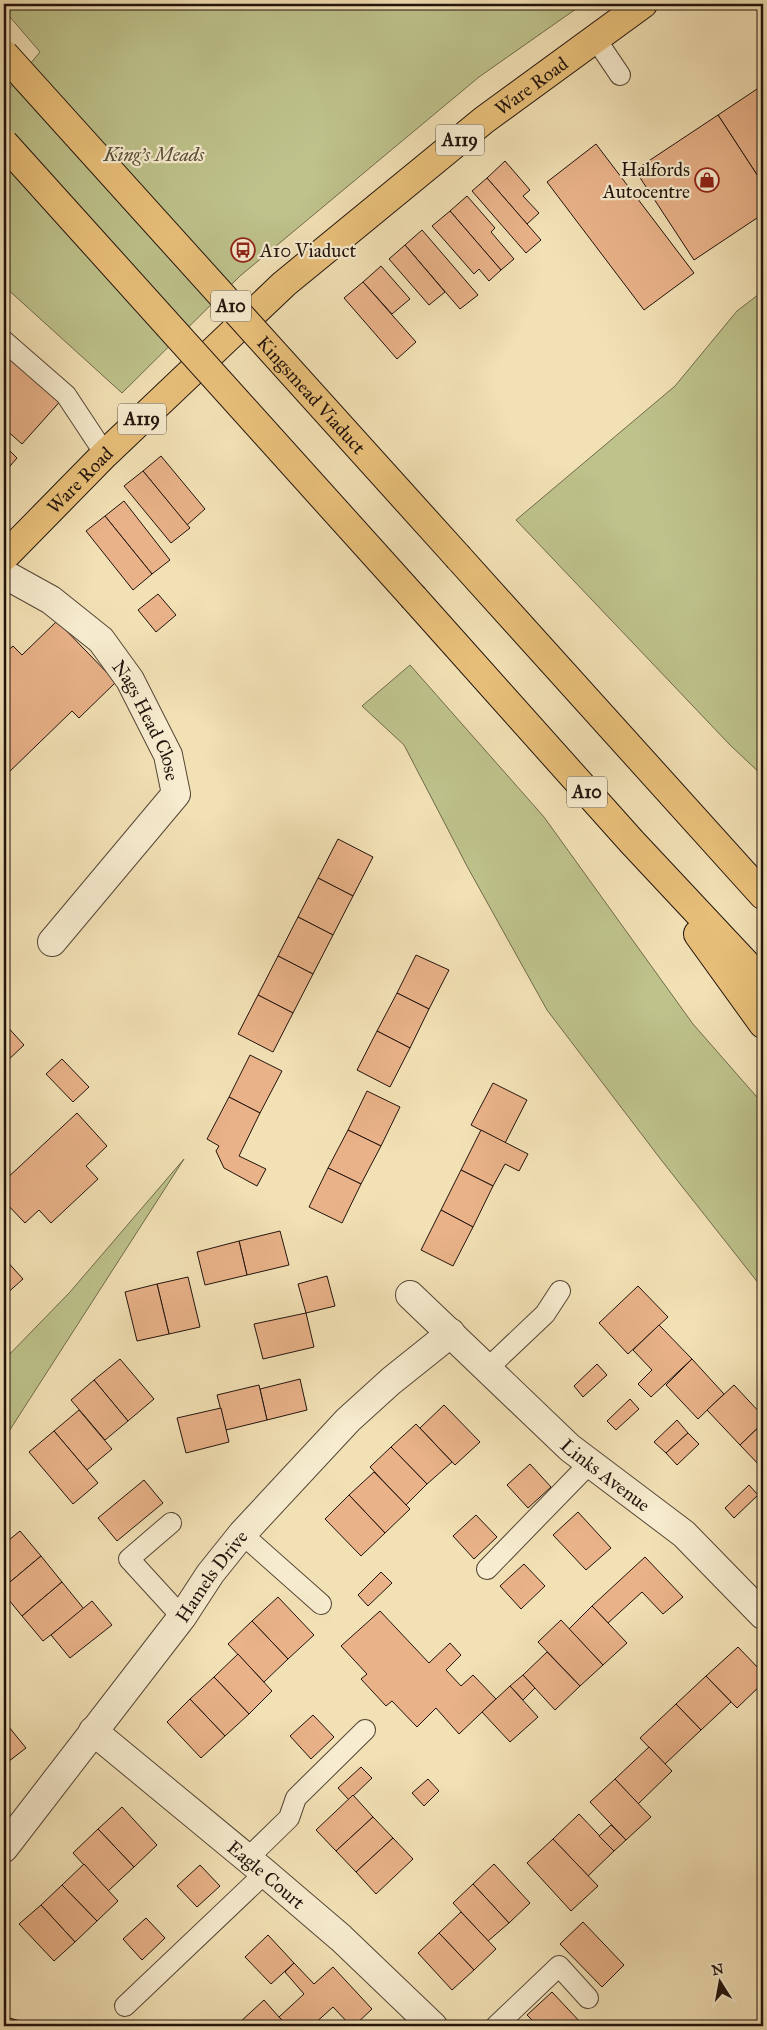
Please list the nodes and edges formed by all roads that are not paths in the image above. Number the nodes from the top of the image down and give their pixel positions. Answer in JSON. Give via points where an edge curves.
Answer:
{"nodes":[{"id":1,"x":643,"y":4,"type":"edge"},
{"id":2,"x":595,"y":38,"type":"junction"},
{"id":3,"x":4,"y":54,"type":"edge"},
{"id":4,"x":620,"y":75,"type":"dead end"},
{"id":5,"x":4,"y":143,"type":"edge"},
{"id":6,"x":4,"y":340,"type":"edge"},
{"id":7,"x":105,"y":454,"type":"junction"},
{"id":8,"x":4,"y":557,"type":"edge"},
{"id":9,"x":4,"y":574,"type":"edge"},
{"id":10,"x":632,"y":842,"type":"junction"},
{"id":11,"x":763,"y":895,"type":"edge"},
{"id":12,"x":52,"y":942,"type":"dead end"},
{"id":13,"x":763,"y":982,"type":"edge"},
{"id":14,"x":763,"y":1024,"type":"edge"},
{"id":15,"x":560,"y":1290,"type":"dead end"},
{"id":16,"x":410,"y":1295,"type":"dead end"},
{"id":17,"x":451,"y":1333,"type":"junction"},
{"id":18,"x":487,"y":1368,"type":"junction"},
{"id":19,"x":590,"y":1463,"type":"junction"},
{"id":20,"x":171,"y":1522,"type":"dead end"},
{"id":21,"x":242,"y":1534,"type":"junction"},
{"id":22,"x":487,"y":1569,"type":"dead end"},
{"id":23,"x":321,"y":1604,"type":"dead end"},
{"id":24,"x":763,"y":1615,"type":"edge"},
{"id":25,"x":182,"y":1617,"type":"junction"},
{"id":26,"x":365,"y":1730,"type":"dead end"},
{"id":27,"x":93,"y":1731,"type":"junction"},
{"id":28,"x":4,"y":1848,"type":"edge"},
{"id":29,"x":256,"y":1866,"type":"junction"},
{"id":30,"x":588,"y":1998,"type":"dead end"},
{"id":31,"x":125,"y":2006,"type":"dead end"},
{"id":32,"x":433,"y":2026,"type":"edge"},
{"id":33,"x":496,"y":2026,"type":"edge"}],
"edges":[{"from":1,"to":2,"type":"main road","name":"Ware Road","number":"A119"},
{"from":2,"to":4,"type":"lane"},
{"from":2,"to":7,"type":"main road","name":"Ware Road","number":"A119","via":[[484,120],[284,284]]},
{"from":3,"to":11,"type":"main road","name":"Kingsmead Viaduct","number":"A10","bridge":true},
{"from":5,"to":10,"type":"main road","number":"A10","bridge":true},
{"from":6,"to":7,"type":"lane","via":[[66,395]]},
{"from":7,"to":8,"type":"main road","name":"Ware Road","number":"A119"},
{"from":9,"to":12,"type":"street","name":"Nags Head Close","via":[[51,600],[101,640],[130,680],[168,755],[176,794]]},
{"from":10,"to":13,"type":"main road","number":"A10"},
{"from":10,"to":14,"type":"main road"},
{"from":15,"to":18,"type":"lane","via":[[545,1314]]},
{"from":16,"to":17,"type":"street","name":"Links Avenue"},
{"from":17,"to":18,"type":"street","name":"Links Avenue"},
{"from":17,"to":21,"type":"street","name":"Hamels Drive","via":[[348,1420]]},
{"from":18,"to":19,"type":"street","name":"Links Avenue","via":[[570,1448]]},
{"from":19,"to":22,"type":"lane"},
{"from":19,"to":24,"type":"street","name":"Links Avenue","via":[[684,1534]]},
{"from":20,"to":25,"type":"lane","via":[[129,1559]]},
{"from":21,"to":23,"type":"lane"},
{"from":21,"to":25,"type":"street","name":"Hamels Drive"},
{"from":25,"to":27,"type":"street","name":"Hamels Drive"},
{"from":26,"to":29,"type":"lane","via":[[296,1798],[289,1818]]},
{"from":27,"to":28,"type":"street","name":"Hamels Drive"},
{"from":27,"to":29,"type":"street","name":"Eagle Court"},
{"from":29,"to":31,"type":"lane"},
{"from":29,"to":32,"type":"street","name":"Eagle Court","via":[[341,1938]]},
{"from":30,"to":33,"type":"lane","via":[[559,1966]]}]}
